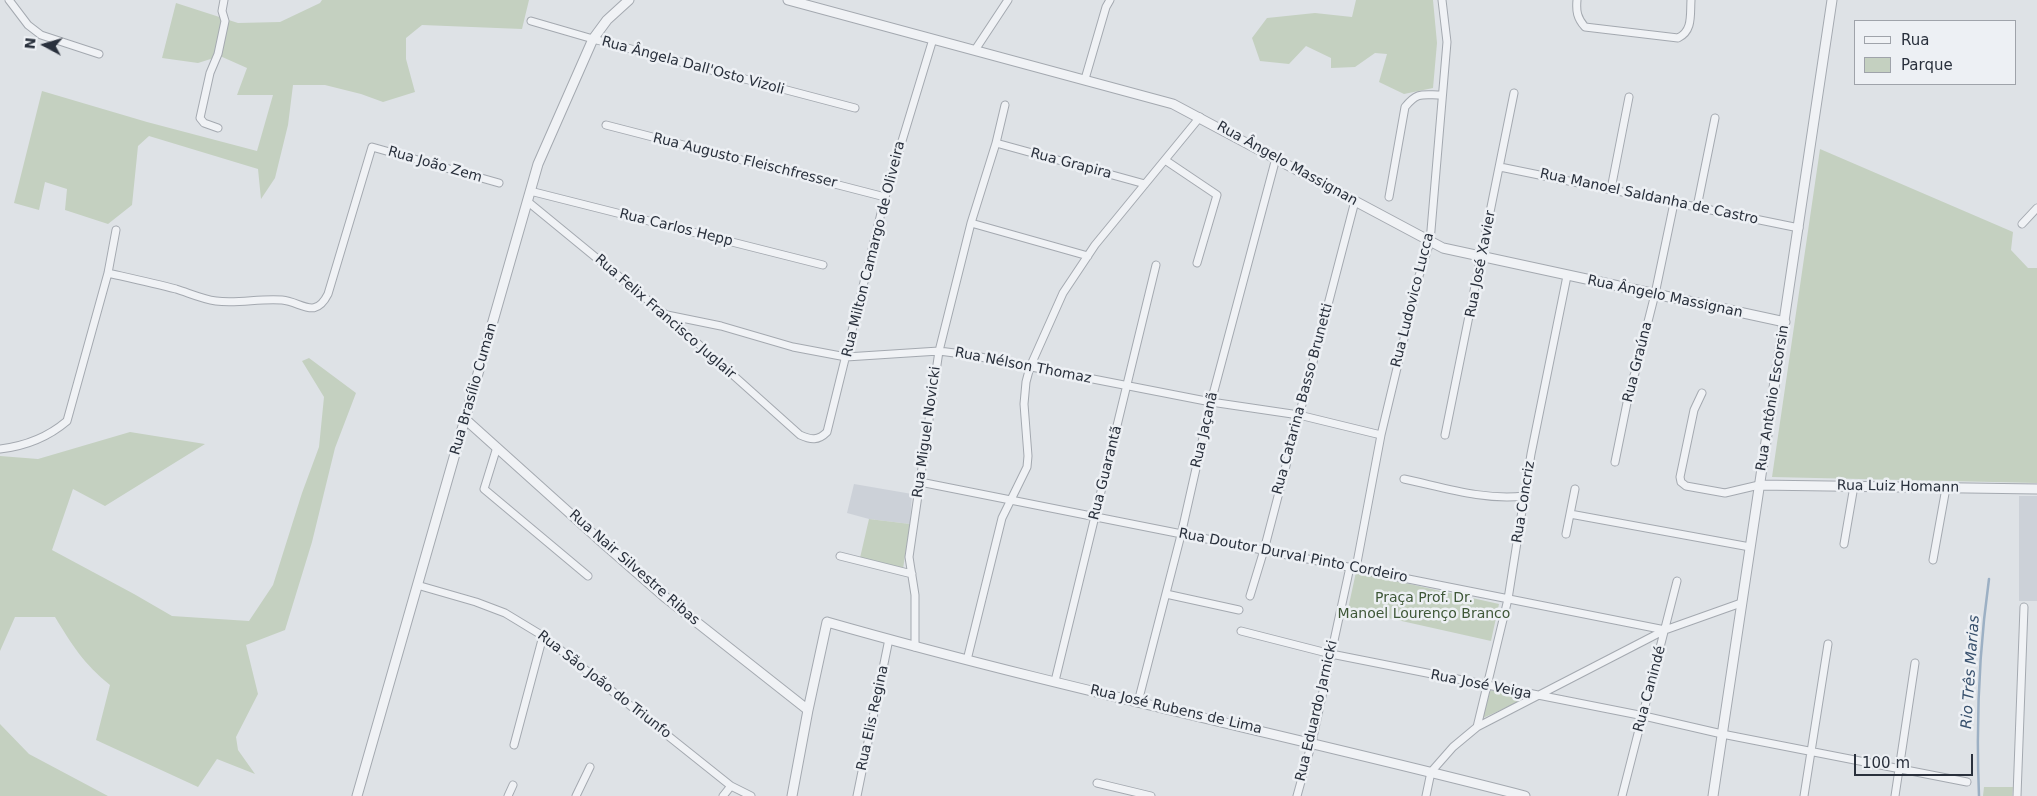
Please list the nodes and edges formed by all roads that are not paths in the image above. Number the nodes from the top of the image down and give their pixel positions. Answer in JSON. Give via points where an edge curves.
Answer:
{"nodes":[{"id":1,"x":9,"y":0,"type":"edge"},
{"id":2,"x":224,"y":0,"type":"edge"},
{"id":3,"x":629,"y":0,"type":"edge"},
{"id":4,"x":788,"y":0,"type":"edge"},
{"id":5,"x":1008,"y":0,"type":"edge"},
{"id":6,"x":1110,"y":0,"type":"edge"},
{"id":7,"x":1442,"y":0,"type":"edge"},
{"id":8,"x":1577,"y":0,"type":"edge"},
{"id":9,"x":1691,"y":0,"type":"edge"},
{"id":10,"x":1832,"y":0,"type":"edge"},
{"id":11,"x":531,"y":21,"type":"dead end"},
{"id":12,"x":593,"y":39,"type":"junction"},
{"id":13,"x":932,"y":39,"type":"junction"},
{"id":14,"x":975,"y":50,"type":"junction"},
{"id":15,"x":99,"y":54,"type":"dead end"},
{"id":16,"x":1085,"y":79,"type":"junction"},
{"id":17,"x":1442,"y":94,"type":"junction"},
{"id":18,"x":1514,"y":94,"type":"dead end"},
{"id":19,"x":1628,"y":97,"type":"dead end"},
{"id":20,"x":1005,"y":105,"type":"dead end"},
{"id":21,"x":855,"y":108,"type":"dead end"},
{"id":22,"x":1200,"y":117,"type":"junction"},
{"id":23,"x":1715,"y":118,"type":"dead end"},
{"id":24,"x":606,"y":125,"type":"dead end"},
{"id":25,"x":218,"y":128,"type":"dead end"},
{"id":26,"x":996,"y":143,"type":"junction"},
{"id":27,"x":1276,"y":158,"type":"junction"},
{"id":28,"x":1165,"y":160,"type":"junction"},
{"id":29,"x":1500,"y":167,"type":"junction"},
{"id":30,"x":499,"y":183,"type":"dead end"},
{"id":31,"x":1145,"y":184,"type":"junction"},
{"id":32,"x":1611,"y":188,"type":"junction"},
{"id":33,"x":530,"y":191,"type":"junction"},
{"id":34,"x":885,"y":197,"type":"junction"},
{"id":35,"x":1389,"y":197,"type":"dead end"},
{"id":36,"x":527,"y":201,"type":"junction"},
{"id":37,"x":1355,"y":201,"type":"junction"},
{"id":38,"x":1674,"y":203,"type":"junction"},
{"id":39,"x":1697,"y":207,"type":"junction"},
{"id":40,"x":2037,"y":208,"type":"edge"},
{"id":41,"x":971,"y":223,"type":"junction"},
{"id":42,"x":2022,"y":224,"type":"dead end"},
{"id":43,"x":1799,"y":228,"type":"junction"},
{"id":44,"x":116,"y":230,"type":"dead end"},
{"id":45,"x":1430,"y":242,"type":"junction"},
{"id":46,"x":1088,"y":256,"type":"junction"},
{"id":47,"x":1482,"y":257,"type":"junction"},
{"id":48,"x":1197,"y":263,"type":"dead end"},
{"id":49,"x":823,"y":265,"type":"dead end"},
{"id":50,"x":1156,"y":265,"type":"dead end"},
{"id":51,"x":108,"y":273,"type":"junction"},
{"id":52,"x":1567,"y":276,"type":"junction"},
{"id":53,"x":1655,"y":294,"type":"junction"},
{"id":54,"x":666,"y":315,"type":"junction"},
{"id":55,"x":1785,"y":322,"type":"junction"},
{"id":56,"x":939,"y":351,"type":"junction"},
{"id":57,"x":846,"y":357,"type":"junction"},
{"id":58,"x":1030,"y":367,"type":"junction"},
{"id":59,"x":1127,"y":386,"type":"junction"},
{"id":60,"x":1702,"y":393,"type":"dead end"},
{"id":61,"x":1211,"y":402,"type":"junction"},
{"id":62,"x":1298,"y":415,"type":"junction"},
{"id":63,"x":465,"y":419,"type":"junction"},
{"id":64,"x":1380,"y":435,"type":"junction"},
{"id":65,"x":1446,"y":435,"type":"dead end"},
{"id":66,"x":800,"y":436,"type":"joint"},
{"id":67,"x":497,"y":448,"type":"junction"},
{"id":68,"x":0,"y":449,"type":"edge"},
{"id":69,"x":1615,"y":462,"type":"dead end"},
{"id":70,"x":1404,"y":479,"type":"dead end"},
{"id":71,"x":920,"y":482,"type":"junction"},
{"id":72,"x":1759,"y":485,"type":"junction"},
{"id":73,"x":1854,"y":486,"type":"junction"},
{"id":74,"x":1946,"y":488,"type":"junction"},
{"id":75,"x":1575,"y":489,"type":"dead end"},
{"id":76,"x":2037,"y":489,"type":"edge"},
{"id":77,"x":1524,"y":496,"type":"junction"},
{"id":78,"x":1010,"y":499,"type":"junction"},
{"id":79,"x":1570,"y":514,"type":"junction"},
{"id":80,"x":1095,"y":516,"type":"junction"},
{"id":81,"x":1566,"y":534,"type":"dead end"},
{"id":82,"x":1181,"y":535,"type":"junction"},
{"id":83,"x":1844,"y":544,"type":"dead end"},
{"id":84,"x":1750,"y":547,"type":"junction"},
{"id":85,"x":1264,"y":550,"type":"junction"},
{"id":86,"x":840,"y":556,"type":"dead end"},
{"id":87,"x":1933,"y":560,"type":"dead end"},
{"id":88,"x":1353,"y":567,"type":"junction"},
{"id":89,"x":912,"y":574,"type":"junction"},
{"id":90,"x":588,"y":576,"type":"dead end"},
{"id":91,"x":1677,"y":581,"type":"dead end"},
{"id":92,"x":417,"y":585,"type":"junction"},
{"id":93,"x":1166,"y":594,"type":"junction"},
{"id":94,"x":1250,"y":596,"type":"dead end"},
{"id":95,"x":1508,"y":599,"type":"junction"},
{"id":96,"x":1741,"y":603,"type":"junction"},
{"id":97,"x":2024,"y":607,"type":"dead end"},
{"id":98,"x":1238,"y":610,"type":"dead end"},
{"id":99,"x":1665,"y":630,"type":"junction"},
{"id":100,"x":1241,"y":632,"type":"dead end"},
{"id":101,"x":543,"y":636,"type":"junction"},
{"id":102,"x":889,"y":639,"type":"junction"},
{"id":103,"x":1828,"y":644,"type":"dead end"},
{"id":104,"x":915,"y":647,"type":"junction"},
{"id":105,"x":1331,"y":654,"type":"junction"},
{"id":106,"x":968,"y":660,"type":"junction"},
{"id":107,"x":1915,"y":663,"type":"dead end"},
{"id":108,"x":1054,"y":681,"type":"junction"},
{"id":109,"x":1488,"y":686,"type":"junction"},
{"id":110,"x":1539,"y":696,"type":"junction"},
{"id":111,"x":1138,"y":702,"type":"junction"},
{"id":112,"x":808,"y":710,"type":"junction"},
{"id":113,"x":1644,"y":716,"type":"junction"},
{"id":114,"x":1477,"y":727,"type":"junction"},
{"id":115,"x":1722,"y":734,"type":"junction"},
{"id":116,"x":1312,"y":742,"type":"junction"},
{"id":117,"x":514,"y":745,"type":"dead end"},
{"id":118,"x":1811,"y":751,"type":"junction"},
{"id":119,"x":590,"y":767,"type":"dead end"},
{"id":120,"x":1900,"y":769,"type":"junction"},
{"id":121,"x":1431,"y":772,"type":"junction"},
{"id":122,"x":1967,"y":782,"type":"dead end"},
{"id":123,"x":1096,"y":783,"type":"dead end"},
{"id":124,"x":513,"y":785,"type":"dead end"},
{"id":125,"x":732,"y":786,"type":"junction"},
{"id":126,"x":1120,"y":792,"type":"edge"},
{"id":127,"x":357,"y":796,"type":"edge"},
{"id":128,"x":508,"y":796,"type":"edge"},
{"id":129,"x":576,"y":796,"type":"edge"},
{"id":130,"x":723,"y":796,"type":"edge"},
{"id":131,"x":751,"y":796,"type":"edge"},
{"id":132,"x":792,"y":796,"type":"edge"},
{"id":133,"x":857,"y":796,"type":"edge"},
{"id":134,"x":1151,"y":796,"type":"edge"},
{"id":135,"x":1297,"y":796,"type":"edge"},
{"id":136,"x":1426,"y":796,"type":"edge"},
{"id":137,"x":1525,"y":796,"type":"edge"},
{"id":138,"x":1622,"y":796,"type":"edge"},
{"id":139,"x":1713,"y":796,"type":"edge"},
{"id":140,"x":1804,"y":796,"type":"edge"},
{"id":141,"x":1895,"y":796,"type":"edge"},
{"id":142,"x":2017,"y":796,"type":"edge"}],
"edges":[{"from":1,"to":15,"type":"street","via":[[28,25],[41,35]]},
{"from":2,"to":25,"type":"street","via":[[218,54],[210,73],[200,118]]},
{"from":3,"to":12,"type":"street","name":"Rua Brasílio Cuman","via":[[607,20]]},
{"from":4,"to":13,"type":"street","name":"Rua Ângelo Massignan"},
{"from":5,"to":14,"type":"street"},
{"from":6,"to":16,"type":"street"},
{"from":7,"to":17,"type":"street","name":"Rua Ludovico Lucca","via":[[1447,42]]},
{"from":8,"to":9,"type":"street","via":[[1576,12],[1585,27],[1678,38],[1685,35],[1690,26]]},
{"from":10,"to":43,"type":"street","name":"Rua Antônio Escorsin"},
{"from":11,"to":12,"type":"street","name":"Rua Ângela Dall'Osto Vizoli"},
{"from":12,"to":21,"type":"street","name":"Rua Ângela Dall'Osto Vizoli"},
{"from":12,"to":33,"type":"street","name":"Rua Brasílio Cuman"},
{"from":13,"to":14,"type":"street","name":"Rua Ângelo Massignan"},
{"from":13,"to":34,"type":"street","name":"Rua Milton Camargo de Oliveira"},
{"from":14,"to":16,"type":"street","name":"Rua Ângelo Massignan"},
{"from":16,"to":22,"type":"street","name":"Rua Ângelo Massignan","via":[[1164,100]]},
{"from":17,"to":35,"type":"street","via":[[1413,97],[1405,107]]},
{"from":17,"to":45,"type":"street","name":"Rua Ludovico Lucca"},
{"from":18,"to":29,"type":"street","name":"Rua José Xavier"},
{"from":19,"to":32,"type":"street"},
{"from":20,"to":26,"type":"street","name":"Rua Miguel Novicki"},
{"from":22,"to":27,"type":"street","name":"Rua Ângelo Massignan"},
{"from":22,"to":28,"type":"street"},
{"from":23,"to":39,"type":"street"},
{"from":24,"to":34,"type":"street","name":"Rua Augusto Fleischfresser"},
{"from":26,"to":31,"type":"street","name":"Rua Grapira"},
{"from":26,"to":41,"type":"street","name":"Rua Miguel Novicki"},
{"from":27,"to":37,"type":"street","name":"Rua Ângelo Massignan"},
{"from":27,"to":61,"type":"street","name":"Rua Jaçanã"},
{"from":28,"to":31,"type":"street"},
{"from":28,"to":48,"type":"street","via":[[1217,195]]},
{"from":29,"to":32,"type":"street","name":"Rua Manoel Saldanha de Castro"},
{"from":29,"to":47,"type":"street","name":"Rua José Xavier"},
{"from":30,"to":51,"type":"street","name":"Rua João Zem","via":[[372,147],[328,294],[315,308],[282,300],[215,301]]},
{"from":31,"to":46,"type":"street"},
{"from":32,"to":38,"type":"street","name":"Rua Manoel Saldanha de Castro"},
{"from":33,"to":36,"type":"street","name":"Rua Brasílio Cuman"},
{"from":33,"to":49,"type":"street","name":"Rua Carlos Hepp"},
{"from":34,"to":57,"type":"street","name":"Rua Milton Camargo de Oliveira"},
{"from":36,"to":54,"type":"street","name":"Rua Felix Francisco Juglair"},
{"from":36,"to":63,"type":"street","name":"Rua Brasílio Cuman"},
{"from":37,"to":45,"type":"street","name":"Rua Ângelo Massignan"},
{"from":37,"to":62,"type":"street","name":"Rua Catarina Basso Brunetti"},
{"from":38,"to":39,"type":"street","name":"Rua Manoel Saldanha de Castro"},
{"from":38,"to":53,"type":"street","name":"Rua Graúna"},
{"from":39,"to":43,"type":"street","name":"Rua Manoel Saldanha de Castro"},
{"from":40,"to":42,"type":"street"},
{"from":41,"to":46,"type":"street"},
{"from":41,"to":56,"type":"street","name":"Rua Miguel Novicki"},
{"from":43,"to":55,"type":"street","name":"Rua Antônio Escorsin"},
{"from":44,"to":51,"type":"street"},
{"from":45,"to":47,"type":"street","name":"Rua Ângelo Massignan","via":[[1448,250]]},
{"from":45,"to":64,"type":"street","name":"Rua Ludovico Lucca"},
{"from":46,"to":58,"type":"street","via":[[1063,293]]},
{"from":47,"to":52,"type":"street","name":"Rua Ângelo Massignan"},
{"from":47,"to":65,"type":"street","name":"Rua José Xavier"},
{"from":50,"to":59,"type":"street","name":"Rua Guarantã"},
{"from":51,"to":68,"type":"street","via":[[67,421],[56,431],[34,442]]},
{"from":52,"to":53,"type":"street","name":"Rua Ângelo Massignan"},
{"from":52,"to":77,"type":"street","name":"Rua Concriz"},
{"from":53,"to":55,"type":"street","name":"Rua Ângelo Massignan"},
{"from":53,"to":69,"type":"street","name":"Rua Graúna","via":[[1631,383]]},
{"from":54,"to":57,"type":"street","name":"Rua Nélson Thomaz","via":[[721,326],[792,347]]},
{"from":54,"to":66,"type":"street","name":"Rua Felix Francisco Juglair"},
{"from":55,"to":72,"type":"street","name":"Rua Antônio Escorsin"},
{"from":56,"to":57,"type":"street","name":"Rua Nélson Thomaz"},
{"from":56,"to":58,"type":"street","name":"Rua Nélson Thomaz"},
{"from":56,"to":71,"type":"street","name":"Rua Miguel Novicki"},
{"from":57,"to":66,"type":"street","name":"Rua Milton Camargo de Oliveira","via":[[826,432],[821,438],[811,440]]},
{"from":58,"to":59,"type":"street","name":"Rua Nélson Thomaz"},
{"from":58,"to":78,"type":"street","via":[[1024,404],[1027,467]]},
{"from":59,"to":61,"type":"street","name":"Rua Nélson Thomaz"},
{"from":59,"to":80,"type":"street","name":"Rua Guarantã"},
{"from":60,"to":72,"type":"street","via":[[1694,410],[1681,482],[1686,486],[1725,493]]},
{"from":61,"to":62,"type":"street","name":"Rua Nélson Thomaz"},
{"from":61,"to":82,"type":"street","name":"Rua Jaçanã"},
{"from":62,"to":64,"type":"street","name":"Rua Nélson Thomaz"},
{"from":62,"to":85,"type":"street","name":"Rua Catarina Basso Brunetti"},
{"from":63,"to":67,"type":"street","name":"Rua Nair Silvestre Ribas"},
{"from":63,"to":92,"type":"street","name":"Rua Brasílio Cuman"},
{"from":64,"to":88,"type":"street","name":"Rua Ludovico Lucca"},
{"from":67,"to":90,"type":"street","via":[[484,489]]},
{"from":67,"to":112,"type":"street","name":"Rua Nair Silvestre Ribas","via":[[666,598]]},
{"from":70,"to":77,"type":"street","via":[[1485,495]]},
{"from":71,"to":78,"type":"street","name":"Rua Doutor Durval Pinto Cordeiro"},
{"from":71,"to":89,"type":"street","name":"Rua Miguel Novicki","via":[[909,557]]},
{"from":72,"to":73,"type":"street","name":"Rua Luiz Homann"},
{"from":72,"to":84,"type":"street","name":"Rua Antônio Escorsin"},
{"from":73,"to":74,"type":"street","name":"Rua Luiz Homann"},
{"from":73,"to":83,"type":"street"},
{"from":74,"to":76,"type":"street","name":"Rua Luiz Homann"},
{"from":74,"to":87,"type":"street"},
{"from":75,"to":79,"type":"street"},
{"from":77,"to":95,"type":"street","name":"Rua Concriz"},
{"from":78,"to":80,"type":"street","name":"Rua Doutor Durval Pinto Cordeiro"},
{"from":78,"to":106,"type":"street","via":[[1002,518]]},
{"from":79,"to":81,"type":"street"},
{"from":79,"to":84,"type":"street"},
{"from":80,"to":82,"type":"street","name":"Rua Doutor Durval Pinto Cordeiro"},
{"from":80,"to":108,"type":"street","name":"Rua Guarantã"},
{"from":82,"to":85,"type":"street","name":"Rua Doutor Durval Pinto Cordeiro"},
{"from":82,"to":93,"type":"street","name":"Rua Jaçanã"},
{"from":84,"to":96,"type":"street","name":"Rua Antônio Escorsin"},
{"from":85,"to":88,"type":"street","name":"Rua Doutor Durval Pinto Cordeiro"},
{"from":85,"to":94,"type":"street","name":"Rua Catarina Basso Brunetti"},
{"from":86,"to":89,"type":"street"},
{"from":88,"to":95,"type":"street","name":"Rua Doutor Durval Pinto Cordeiro"},
{"from":88,"to":105,"type":"street","name":"Rua Eduardo Jarnicki"},
{"from":89,"to":104,"type":"street","name":"Rua Miguel Novicki"},
{"from":91,"to":99,"type":"street","name":"Rua Canindé"},
{"from":92,"to":101,"type":"street","name":"Rua São João do Triunfo","via":[[505,613]]},
{"from":92,"to":127,"type":"street","name":"Rua Brasílio Cuman"},
{"from":93,"to":98,"type":"street"},
{"from":93,"to":111,"type":"street","name":"Rua Jaçanã"},
{"from":95,"to":99,"type":"street","name":"Rua Doutor Durval Pinto Cordeiro"},
{"from":95,"to":109,"type":"street","name":"Rua Concriz"},
{"from":96,"to":99,"type":"street"},
{"from":96,"to":115,"type":"street","name":"Rua Antônio Escorsin"},
{"from":97,"to":142,"type":"street"},
{"from":99,"to":110,"type":"street"},
{"from":99,"to":113,"type":"street","name":"Rua Canindé"},
{"from":100,"to":105,"type":"street","name":"Rua José Veiga"},
{"from":101,"to":117,"type":"street"},
{"from":101,"to":125,"type":"street","name":"Rua São João do Triunfo"},
{"from":102,"to":104,"type":"street","name":"Rua José Rubens de Lima"},
{"from":102,"to":112,"type":"street","name":"Rua José Rubens de Lima","via":[[827,622]]},
{"from":102,"to":133,"type":"street","name":"Rua Elis Regina"},
{"from":103,"to":118,"type":"street"},
{"from":104,"to":106,"type":"street","name":"Rua José Rubens de Lima"},
{"from":105,"to":109,"type":"street","name":"Rua José Veiga"},
{"from":105,"to":116,"type":"street","name":"Rua Eduardo Jarnicki"},
{"from":106,"to":108,"type":"street","name":"Rua José Rubens de Lima"},
{"from":107,"to":120,"type":"street"},
{"from":108,"to":111,"type":"street","name":"Rua José Rubens de Lima"},
{"from":109,"to":110,"type":"street","name":"Rua José Veiga"},
{"from":109,"to":114,"type":"street","name":"Rua Concriz"},
{"from":110,"to":113,"type":"street","name":"Rua José Veiga"},
{"from":110,"to":114,"type":"street"},
{"from":111,"to":116,"type":"street","name":"Rua José Rubens de Lima"},
{"from":112,"to":132,"type":"street"},
{"from":113,"to":115,"type":"street","name":"Rua José Veiga"},
{"from":113,"to":138,"type":"street","name":"Rua Canindé"},
{"from":114,"to":121,"type":"street"},
{"from":115,"to":118,"type":"street","name":"Rua José Veiga"},
{"from":115,"to":139,"type":"street","name":"Rua Antônio Escorsin"},
{"from":116,"to":121,"type":"street","name":"Rua José Rubens de Lima"},
{"from":116,"to":135,"type":"street","name":"Rua Eduardo Jarnicki"},
{"from":118,"to":120,"type":"street","name":"Rua José Veiga"},
{"from":118,"to":140,"type":"street"},
{"from":119,"to":129,"type":"street"},
{"from":120,"to":122,"type":"street","name":"Rua José Veiga"},
{"from":120,"to":141,"type":"street"},
{"from":121,"to":136,"type":"street"},
{"from":121,"to":137,"type":"street","name":"Rua José Rubens de Lima"},
{"from":123,"to":126,"type":"street"},
{"from":124,"to":128,"type":"street"},
{"from":125,"to":130,"type":"street"},
{"from":125,"to":131,"type":"street","name":"Rua São João do Triunfo"},
{"from":126,"to":134,"type":"street"}]}
